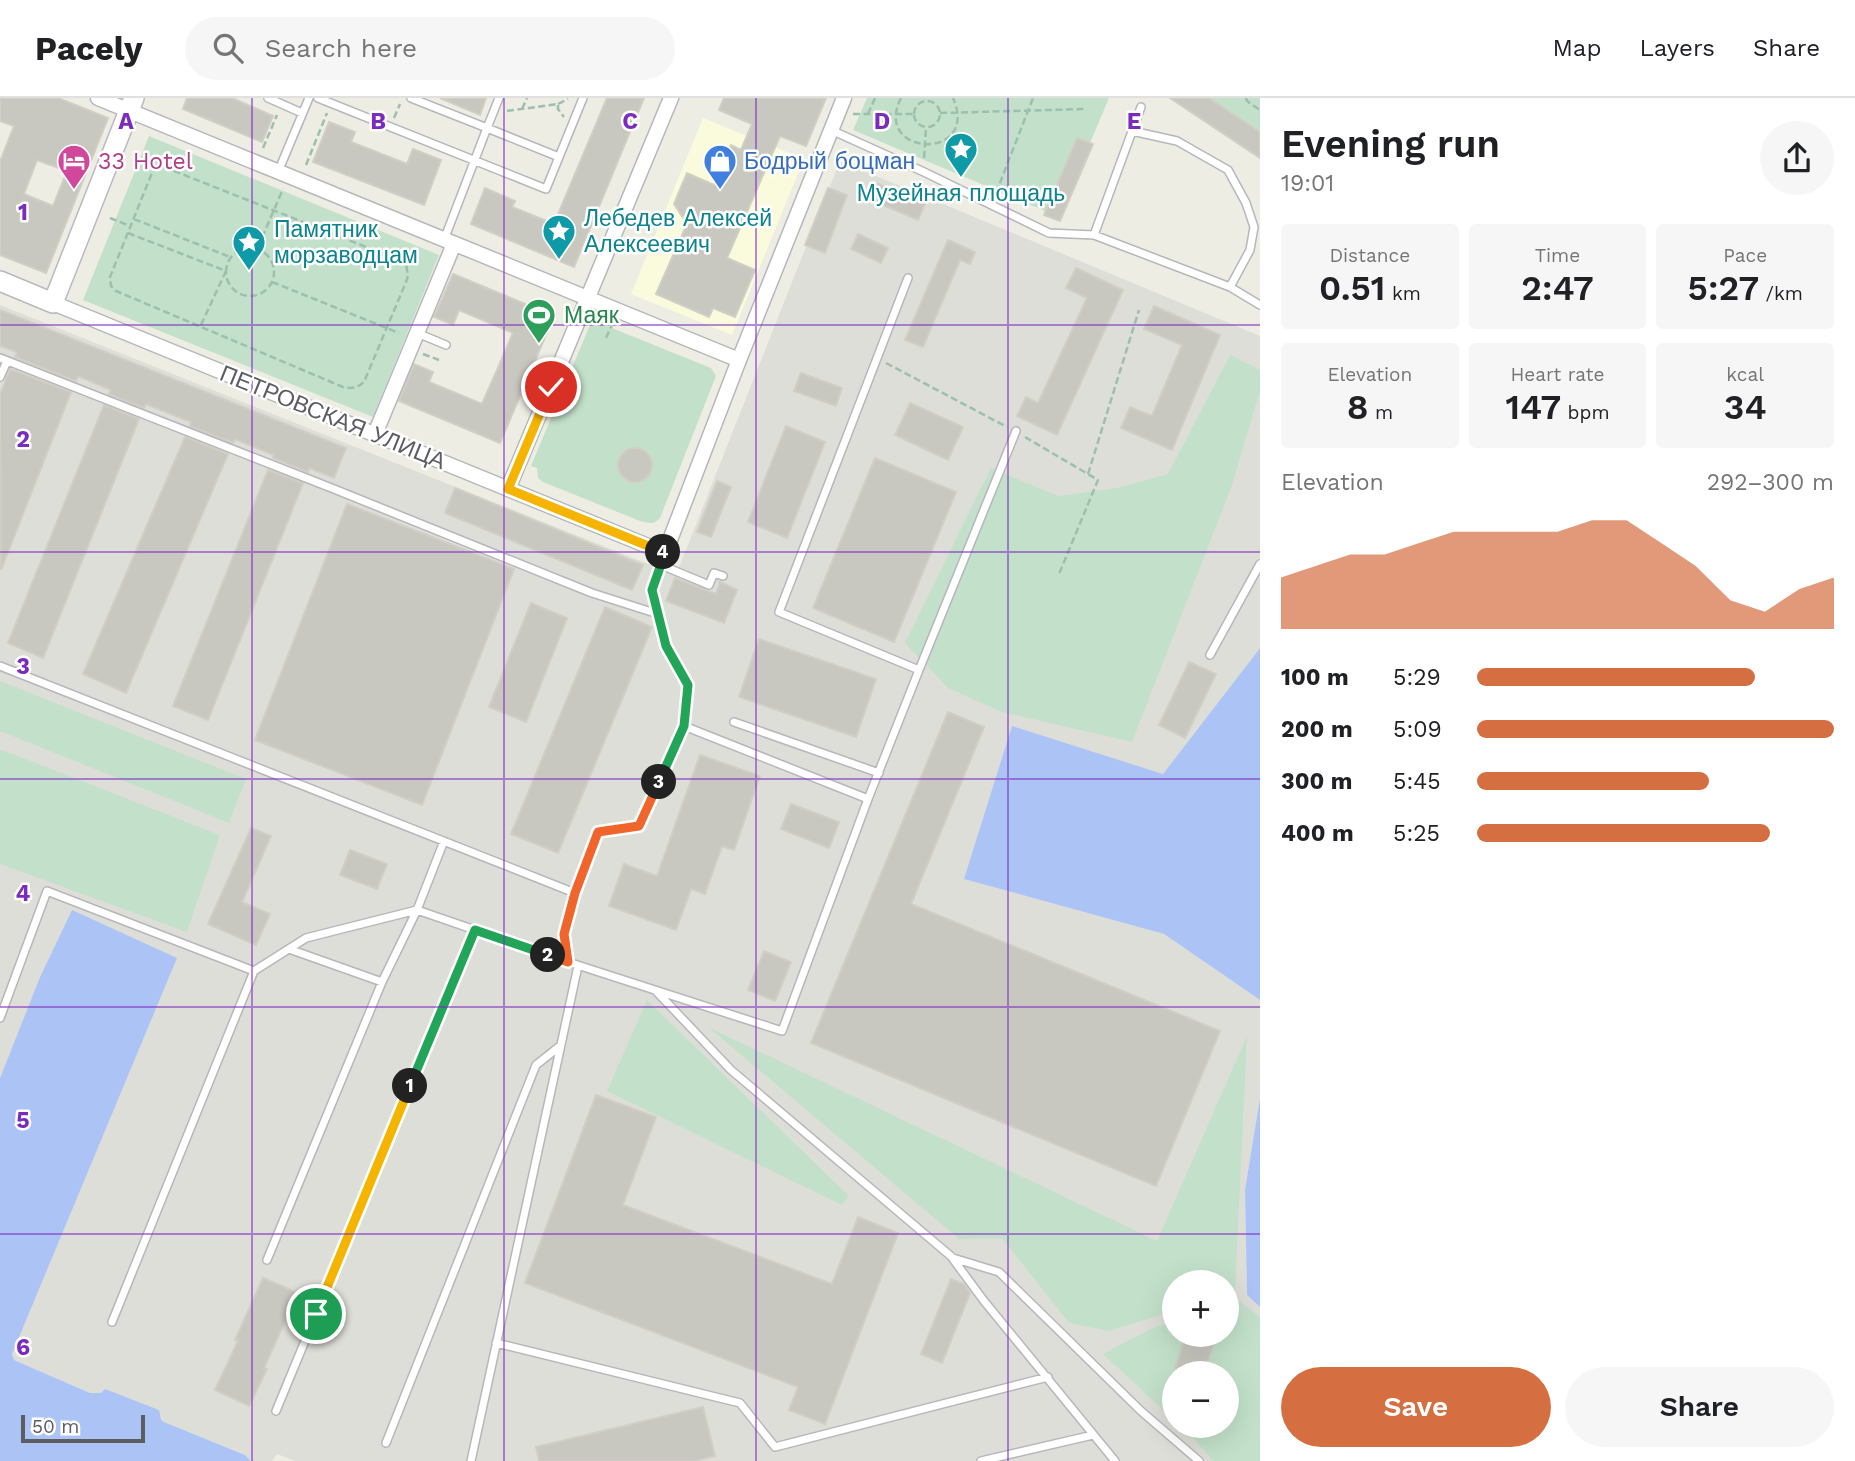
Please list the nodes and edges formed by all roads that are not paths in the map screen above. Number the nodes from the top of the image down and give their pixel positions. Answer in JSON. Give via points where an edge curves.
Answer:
{"nodes":[{"id":1,"x":98,"y":98,"type":"edge"},
{"id":2,"x":268,"y":98,"type":"edge"},
{"id":3,"x":309,"y":98,"type":"edge"},
{"id":4,"x":318,"y":98,"type":"edge"},
{"id":5,"x":411,"y":98,"type":"edge"},
{"id":6,"x":499,"y":98,"type":"edge"},
{"id":7,"x":583,"y":98,"type":"edge"},
{"id":8,"x":671,"y":98,"type":"edge"},
{"id":9,"x":845,"y":98,"type":"edge"},
{"id":10,"x":131,"y":104,"type":"edge"},
{"id":11,"x":1141,"y":107,"type":"dead end"},
{"id":12,"x":302,"y":113,"type":"junction"},
{"id":13,"x":487,"y":128,"type":"junction"},
{"id":14,"x":831,"y":130,"type":"junction"},
{"id":15,"x":1132,"y":131,"type":"junction"},
{"id":16,"x":559,"y":156,"type":"junction"},
{"id":17,"x":474,"y":162,"type":"junction"},
{"id":18,"x":281,"y":179,"type":"junction"},
{"id":19,"x":1257,"y":229,"type":"edge"},
{"id":20,"x":1094,"y":236,"type":"junction"},
{"id":21,"x":449,"y":242,"type":"junction"},
{"id":22,"x":908,"y":278,"type":"dead end"},
{"id":23,"x":0,"y":281,"type":"edge"},
{"id":24,"x":1230,"y":288,"type":"junction"},
{"id":25,"x":587,"y":299,"type":"junction"},
{"id":26,"x":53,"y":303,"type":"junction"},
{"id":27,"x":1260,"y":305,"type":"edge"},
{"id":28,"x":411,"y":334,"type":"junction"},
{"id":29,"x":446,"y":345,"type":"dead end"},
{"id":30,"x":3,"y":360,"type":"edge"},
{"id":31,"x":739,"y":360,"type":"junction"},
{"id":32,"x":0,"y":377,"type":"edge"},
{"id":33,"x":1016,"y":431,"type":"dead end"},
{"id":34,"x":375,"y":434,"type":"junction"},
{"id":35,"x":508,"y":489,"type":"junction"},
{"id":36,"x":663,"y":559,"type":"junction"},
{"id":37,"x":1260,"y":564,"type":"edge"},
{"id":38,"x":723,"y":576,"type":"dead end"},
{"id":39,"x":658,"y":614,"type":"junction"},
{"id":40,"x":1210,"y":655,"type":"dead end"},
{"id":41,"x":0,"y":666,"type":"edge"},
{"id":42,"x":919,"y":670,"type":"junction"},
{"id":43,"x":734,"y":722,"type":"dead end"},
{"id":44,"x":684,"y":726,"type":"junction"},
{"id":45,"x":879,"y":773,"type":"junction"},
{"id":46,"x":868,"y":800,"type":"junction"},
{"id":47,"x":444,"y":841,"type":"junction"},
{"id":48,"x":575,"y":893,"type":"junction"},
{"id":49,"x":417,"y":910,"type":"junction"},
{"id":50,"x":475,"y":930,"type":"junction"},
{"id":51,"x":289,"y":949,"type":"junction"},
{"id":52,"x":568,"y":962,"type":"junction"},
{"id":53,"x":578,"y":966,"type":"junction"},
{"id":54,"x":254,"y":971,"type":"junction"},
{"id":55,"x":382,"y":982,"type":"junction"},
{"id":56,"x":657,"y":992,"type":"junction"},
{"id":57,"x":0,"y":1018,"type":"edge"},
{"id":58,"x":561,"y":1046,"type":"junction"},
{"id":59,"x":953,"y":1258,"type":"junction"},
{"id":60,"x":267,"y":1260,"type":"dead end"},
{"id":61,"x":112,"y":1322,"type":"dead end"},
{"id":62,"x":496,"y":1343,"type":"junction"},
{"id":63,"x":1048,"y":1377,"type":"junction"},
{"id":64,"x":276,"y":1410,"type":"dead end"},
{"id":65,"x":1093,"y":1435,"type":"junction"},
{"id":66,"x":386,"y":1443,"type":"dead end"},
{"id":67,"x":471,"y":1461,"type":"edge"},
{"id":68,"x":981,"y":1461,"type":"edge"},
{"id":69,"x":1115,"y":1461,"type":"edge"},
{"id":70,"x":1199,"y":1461,"type":"edge"}],
"edges":[{"from":1,"to":10,"type":"street"},
{"from":2,"to":12,"type":"lane"},
{"from":3,"to":12,"type":"lane"},
{"from":4,"to":17,"type":"lane"},
{"from":5,"to":13,"type":"lane"},
{"from":6,"to":13,"type":"lane"},
{"from":7,"to":16,"type":"lane"},
{"from":8,"to":25,"type":"street"},
{"from":9,"to":14,"type":"street"},
{"from":10,"to":18,"type":"street"},
{"from":10,"to":26,"type":"street"},
{"from":11,"to":15,"type":"lane"},
{"from":12,"to":18,"type":"lane"},
{"from":13,"to":16,"type":"lane"},
{"from":13,"to":17,"type":"lane"},
{"from":14,"to":20,"type":"lane","via":[[1049,233]]},
{"from":14,"to":31,"type":"street"},
{"from":15,"to":19,"type":"lane","via":[[1177,141],[1228,170]]},
{"from":15,"to":20,"type":"lane"},
{"from":16,"to":17,"type":"lane","via":[[546,189]]},
{"from":17,"to":21,"type":"lane"},
{"from":18,"to":21,"type":"street"},
{"from":19,"to":24,"type":"lane"},
{"from":20,"to":24,"type":"lane"},
{"from":21,"to":25,"type":"street"},
{"from":21,"to":28,"type":"street"},
{"from":22,"to":42,"type":"lane","via":[[779,612]]},
{"from":23,"to":26,"type":"street","name":"ПЕТРОВСКАЯ УЛИЦА"},
{"from":24,"to":27,"type":"lane"},
{"from":25,"to":31,"type":"street"},
{"from":25,"to":35,"type":"street"},
{"from":26,"to":34,"type":"street","name":"ПЕТРОВСКАЯ УЛИЦА"},
{"from":28,"to":29,"type":"lane"},
{"from":28,"to":34,"type":"street"},
{"from":30,"to":32,"type":"lane"},
{"from":30,"to":39,"type":"lane","via":[[593,593]]},
{"from":31,"to":36,"type":"street"},
{"from":33,"to":42,"type":"lane"},
{"from":34,"to":35,"type":"street","name":"ПЕТРОВСКАЯ УЛИЦА"},
{"from":35,"to":36,"type":"street","name":"ПЕТРОВСКАЯ УЛИЦА"},
{"from":36,"to":38,"type":"lane","via":[[709,585],[714,573]]},
{"from":36,"to":39,"type":"lane","via":[[652,590]]},
{"from":37,"to":40,"type":"lane"},
{"from":39,"to":44,"type":"lane","via":[[666,646],[688,685]]},
{"from":41,"to":47,"type":"lane"},
{"from":42,"to":45,"type":"lane"},
{"from":43,"to":45,"type":"lane"},
{"from":44,"to":46,"type":"lane"},
{"from":44,"to":48,"type":"lane","via":[[639,826],[598,832]]},
{"from":45,"to":46,"type":"lane"},
{"from":46,"to":56,"type":"lane","via":[[782,1031]]},
{"from":47,"to":48,"type":"lane"},
{"from":47,"to":49,"type":"lane"},
{"from":48,"to":52,"type":"lane","via":[[564,934]]},
{"from":49,"to":50,"type":"lane"},
{"from":49,"to":51,"type":"lane","via":[[306,939]]},
{"from":49,"to":55,"type":"lane"},
{"from":50,"to":52,"type":"lane"},
{"from":50,"to":64,"type":"lane"},
{"from":51,"to":54,"type":"lane"},
{"from":51,"to":55,"type":"lane"},
{"from":52,"to":53,"type":"lane"},
{"from":53,"to":56,"type":"lane"},
{"from":53,"to":58,"type":"lane"},
{"from":54,"to":57,"type":"lane","via":[[47,891]]},
{"from":54,"to":61,"type":"lane"},
{"from":55,"to":60,"type":"lane"},
{"from":56,"to":59,"type":"lane","via":[[731,1070]]},
{"from":58,"to":62,"type":"lane"},
{"from":58,"to":66,"type":"lane","via":[[536,1065]]},
{"from":59,"to":63,"type":"lane"},
{"from":59,"to":70,"type":"lane","via":[[999,1272]]},
{"from":62,"to":63,"type":"lane","via":[[740,1403],[775,1447]]},
{"from":62,"to":67,"type":"lane"},
{"from":63,"to":65,"type":"lane"},
{"from":65,"to":68,"type":"lane"},
{"from":65,"to":69,"type":"lane"}]}
